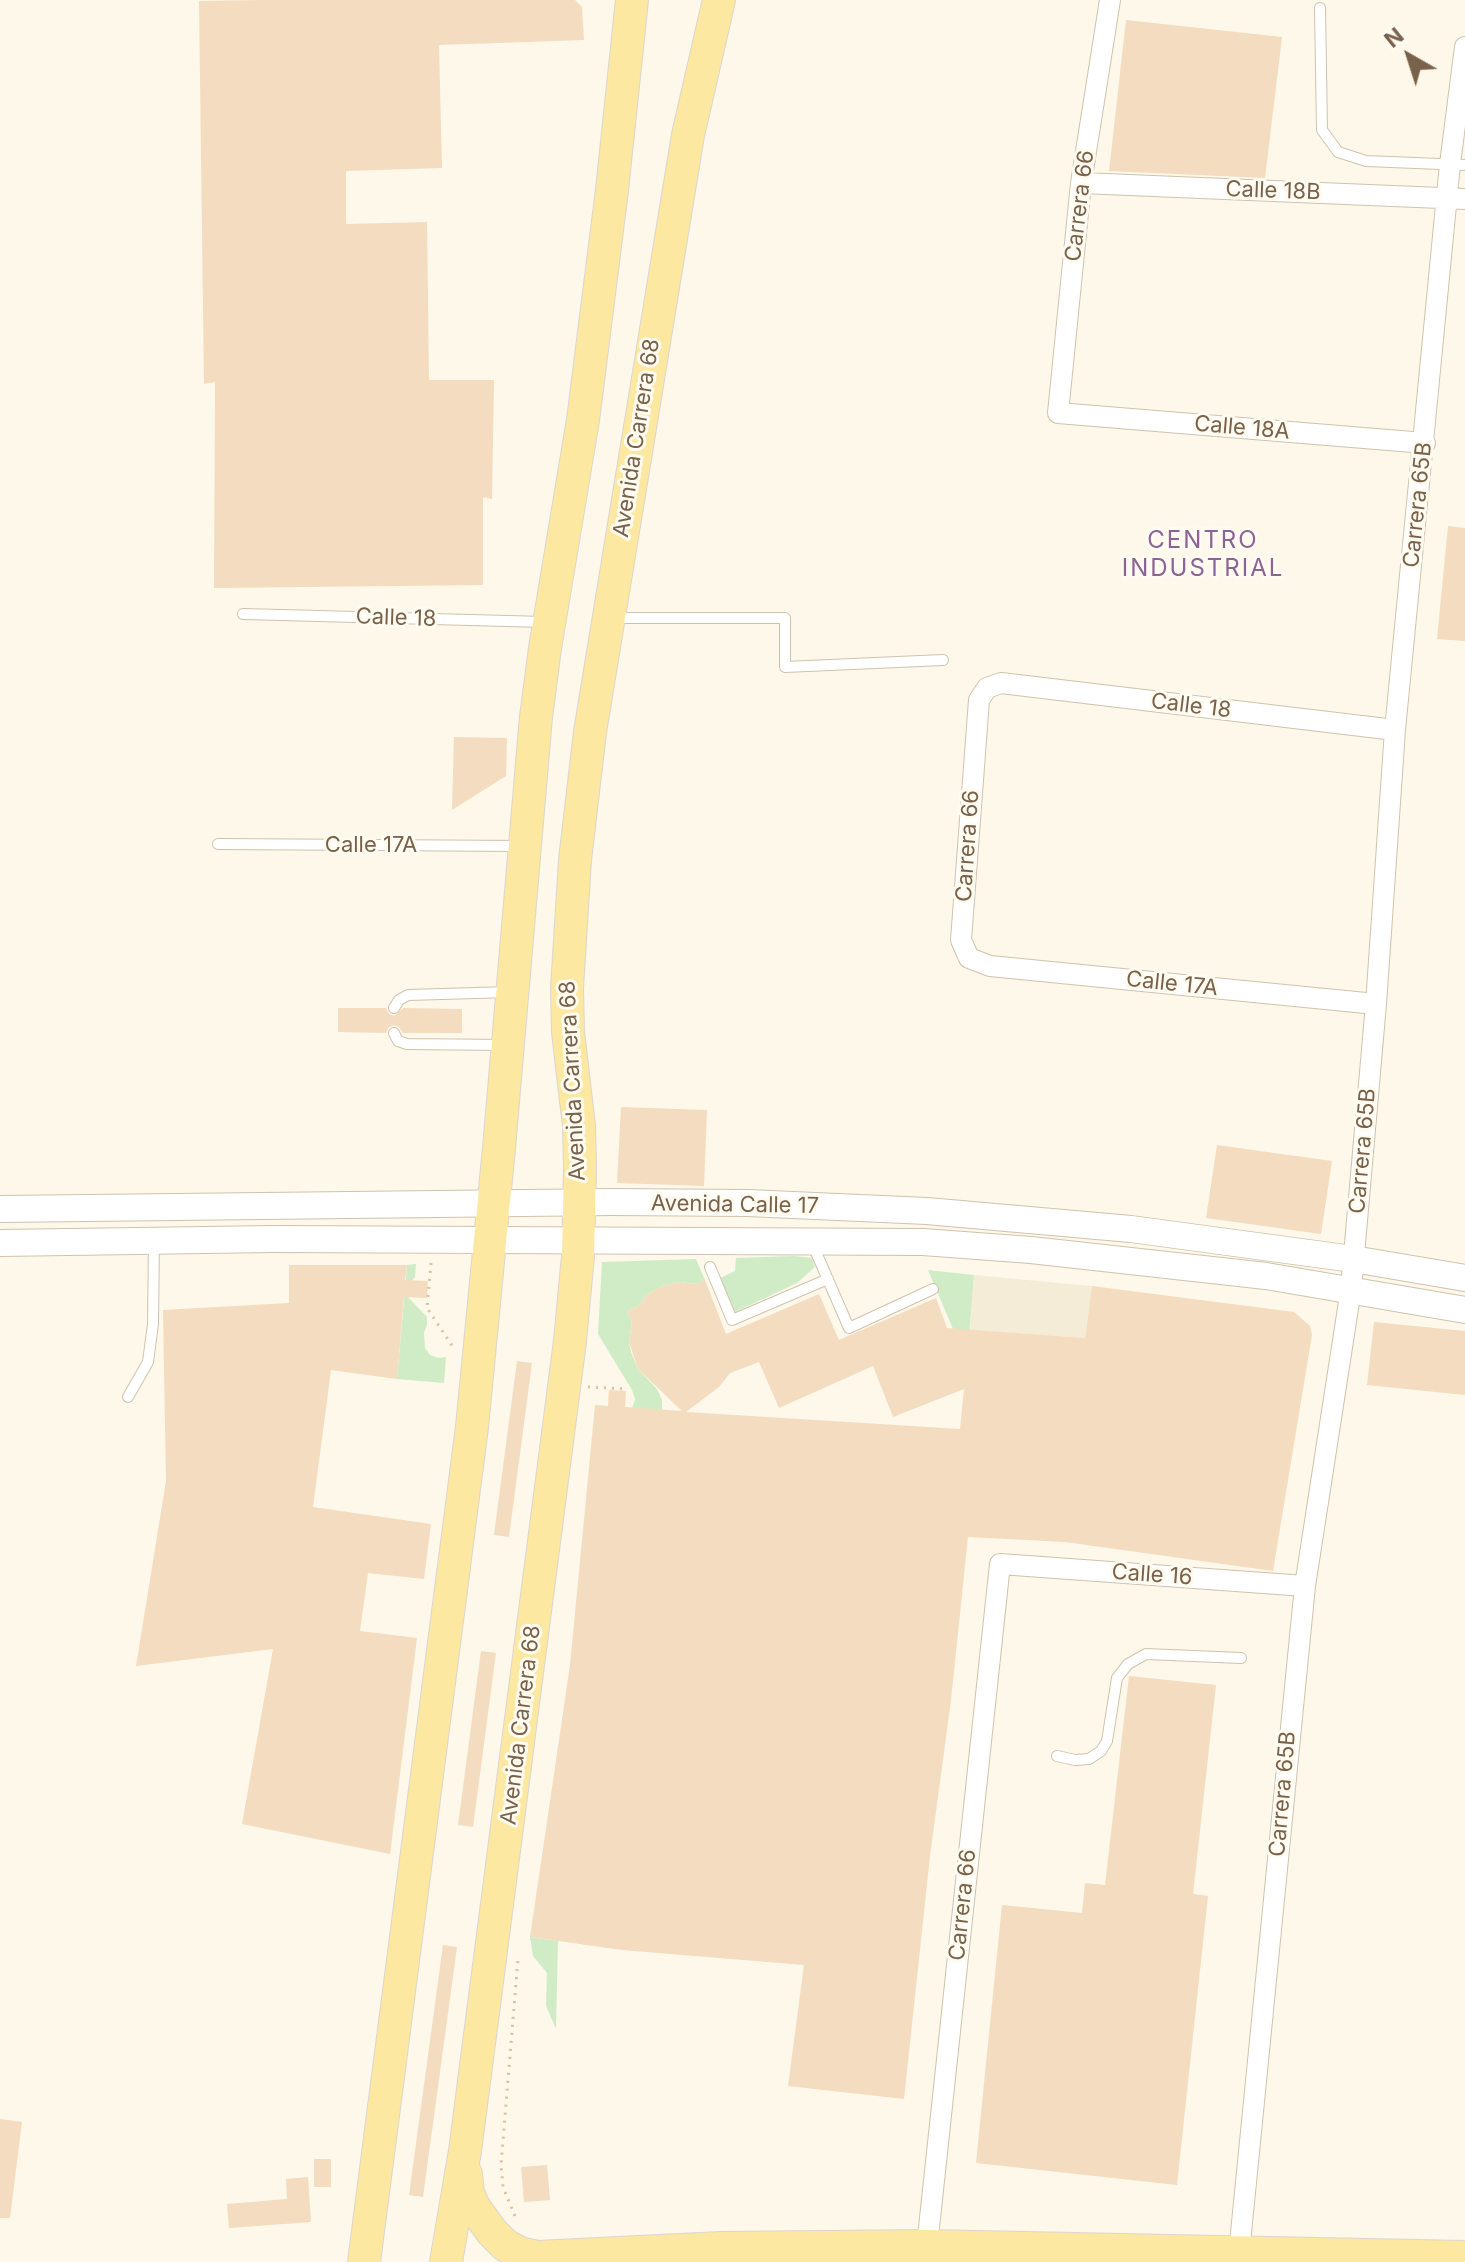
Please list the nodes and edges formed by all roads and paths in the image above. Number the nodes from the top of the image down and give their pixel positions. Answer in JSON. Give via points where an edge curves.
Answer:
{"nodes":[{"id":1,"x":632,"y":0,"type":"edge"},
{"id":2,"x":719,"y":0,"type":"edge"},
{"id":3,"x":1110,"y":0,"type":"edge"},
{"id":4,"x":1320,"y":8,"type":"dead end"},
{"id":5,"x":1465,"y":47,"type":"edge"},
{"id":6,"x":1458,"y":165,"type":"edge"},
{"id":7,"x":1081,"y":183,"type":"junction"},
{"id":8,"x":1456,"y":199,"type":"edge"},
{"id":9,"x":1058,"y":413,"type":"joint"},
{"id":10,"x":1425,"y":443,"type":"junction"},
{"id":11,"x":243,"y":614,"type":"dead end"},
{"id":12,"x":607,"y":618,"type":"junction"},
{"id":13,"x":549,"y":622,"type":"junction"},
{"id":14,"x":943,"y":660,"type":"dead end"},
{"id":15,"x":987,"y":688,"type":"joint"},
{"id":16,"x":1395,"y":730,"type":"junction"},
{"id":17,"x":218,"y":844,"type":"dead end"},
{"id":18,"x":523,"y":846,"type":"junction"},
{"id":19,"x":969,"y":958,"type":"joint"},
{"id":20,"x":511,"y":992,"type":"junction"},
{"id":21,"x":1376,"y":1004,"type":"junction"},
{"id":22,"x":394,"y":1008,"type":"dead end"},
{"id":23,"x":394,"y":1033,"type":"dead end"},
{"id":24,"x":508,"y":1045,"type":"junction"},
{"id":25,"x":494,"y":1203,"type":"junction"},
{"id":26,"x":579,"y":1203,"type":"junction"},
{"id":27,"x":0,"y":1209,"type":"edge"},
{"id":28,"x":927,"y":1211,"type":"junction"},
{"id":29,"x":154,"y":1240,"type":"junction"},
{"id":30,"x":490,"y":1240,"type":"junction"},
{"id":31,"x":578,"y":1240,"type":"junction"},
{"id":32,"x":812,"y":1242,"type":"junction"},
{"id":33,"x":923,"y":1242,"type":"junction"},
{"id":34,"x":0,"y":1243,"type":"edge"},
{"id":35,"x":431,"y":1255,"type":"dead end"},
{"id":36,"x":1353,"y":1259,"type":"junction"},
{"id":37,"x":710,"y":1267,"type":"dead end"},
{"id":38,"x":1465,"y":1278,"type":"edge"},
{"id":39,"x":828,"y":1279,"type":"junction"},
{"id":40,"x":933,"y":1289,"type":"dead end"},
{"id":41,"x":1351,"y":1289,"type":"junction"},
{"id":42,"x":1465,"y":1310,"type":"edge"},
{"id":43,"x":457,"y":1354,"type":"dead end"},
{"id":44,"x":587,"y":1387,"type":"dead end"},
{"id":45,"x":628,"y":1389,"type":"dead end"},
{"id":46,"x":128,"y":1397,"type":"dead end"},
{"id":47,"x":1000,"y":1564,"type":"joint"},
{"id":48,"x":1305,"y":1586,"type":"junction"},
{"id":49,"x":1241,"y":1658,"type":"dead end"},
{"id":50,"x":1057,"y":1756,"type":"dead end"},
{"id":51,"x":465,"y":2151,"type":"junction"},
{"id":52,"x":927,"y":2246,"type":"junction"},
{"id":53,"x":1239,"y":2253,"type":"junction"},
{"id":54,"x":1115,"y":2256,"type":"edge"},
{"id":55,"x":1465,"y":2257,"type":"edge"},
{"id":56,"x":605,"y":2258,"type":"edge"},
{"id":57,"x":1390,"y":2259,"type":"edge"},
{"id":58,"x":364,"y":2262,"type":"edge"},
{"id":59,"x":446,"y":2262,"type":"edge"}],
"edges":[{"from":1,"to":13,"type":"main road","via":[[583,420]]},
{"from":2,"to":12,"type":"main road","name":"Avenida Carrera 68","via":[[688,135]]},
{"from":3,"to":7,"type":"street","name":"Carrera 66"},
{"from":4,"to":6,"type":"lane","via":[[1322,130],[1338,152],[1366,161]]},
{"from":5,"to":6,"type":"street","name":"Carrera 65B"},
{"from":6,"to":8,"type":"street","name":"Carrera 65B"},
{"from":7,"to":8,"type":"street","name":"Calle 18B"},
{"from":7,"to":9,"type":"street","name":"Carrera 66"},
{"from":8,"to":10,"type":"street","name":"Carrera 65B"},
{"from":9,"to":10,"type":"street","name":"Calle 18A"},
{"from":10,"to":16,"type":"street","name":"Carrera 65B"},
{"from":11,"to":13,"type":"lane","name":"Calle 18"},
{"from":12,"to":14,"type":"lane","via":[[785,618],[785,667]]},
{"from":12,"to":26,"type":"main road","name":"Avenida Carrera 68","via":[[568,944]]},
{"from":13,"to":18,"type":"main road"},
{"from":15,"to":16,"type":"street","name":"Calle 18","via":[[1001,683]]},
{"from":15,"to":19,"type":"street","name":"Carrera 66","via":[[979,700],[961,940]]},
{"from":16,"to":21,"type":"street","name":"Carrera 65B"},
{"from":17,"to":18,"type":"lane","name":"Calle 17A"},
{"from":18,"to":20,"type":"main road"},
{"from":19,"to":21,"type":"street","name":"Calle 17A","via":[[990,966]]},
{"from":20,"to":22,"type":"lane","via":[[408,995]]},
{"from":20,"to":24,"type":"main road"},
{"from":21,"to":36,"type":"street","name":"Carrera 65B"},
{"from":23,"to":24,"type":"lane","via":[[407,1044]]},
{"from":24,"to":25,"type":"main road"},
{"from":25,"to":26,"type":"street","name":"Avenida Calle 17"},
{"from":25,"to":27,"type":"street","name":"Avenida Calle 17"},
{"from":25,"to":30,"type":"main road"},
{"from":26,"to":28,"type":"street","name":"Avenida Calle 17"},
{"from":26,"to":31,"type":"main road","name":"Avenida Carrera 68"},
{"from":28,"to":33,"type":"street"},
{"from":28,"to":36,"type":"street","name":"Avenida Calle 17","via":[[1131,1229]]},
{"from":29,"to":30,"type":"street","name":"Avenida Calle 17"},
{"from":29,"to":34,"type":"street","name":"Avenida Calle 17"},
{"from":29,"to":46,"type":"lane","via":[[148,1362]]},
{"from":30,"to":31,"type":"street","name":"Avenida Calle 17"},
{"from":30,"to":58,"type":"main road","via":[[458,1546]]},
{"from":31,"to":32,"type":"street","name":"Avenida Calle 17"},
{"from":31,"to":51,"type":"main road","name":"Avenida Carrera 68","via":[[567,1369]]},
{"from":32,"to":33,"type":"street","name":"Avenida Calle 17"},
{"from":32,"to":39,"type":"lane"},
{"from":33,"to":41,"type":"street","name":"Avenida Calle 17"},
{"from":35,"to":43,"type":"path","via":[[427,1308]]},
{"from":36,"to":38,"type":"street","name":"Avenida Calle 17"},
{"from":36,"to":41,"type":"street","name":"Carrera 65B"},
{"from":37,"to":39,"type":"lane","via":[[732,1320]]},
{"from":39,"to":40,"type":"lane","via":[[849,1328]]},
{"from":41,"to":42,"type":"street","name":"Avenida Calle 17"},
{"from":41,"to":48,"type":"street","name":"Carrera 65B"},
{"from":44,"to":45,"type":"path"},
{"from":47,"to":48,"type":"street","name":"Calle 16"},
{"from":47,"to":52,"type":"street","name":"Carrera 66"},
{"from":48,"to":53,"type":"street","name":"Carrera 65B"},
{"from":49,"to":50,"type":"lane","via":[[1146,1654],[1117,1678],[1101,1751],[1089,1759]]},
{"from":51,"to":56,"type":"main road","via":[[468,2193],[505,2245],[538,2257]]},
{"from":51,"to":59,"type":"main road","name":"Avenida Carrera 68"},
{"from":52,"to":54,"type":"main road"},
{"from":52,"to":56,"type":"main road","via":[[721,2248]]},
{"from":53,"to":54,"type":"main road"},
{"from":53,"to":57,"type":"main road"},
{"from":55,"to":57,"type":"main road"}]}
